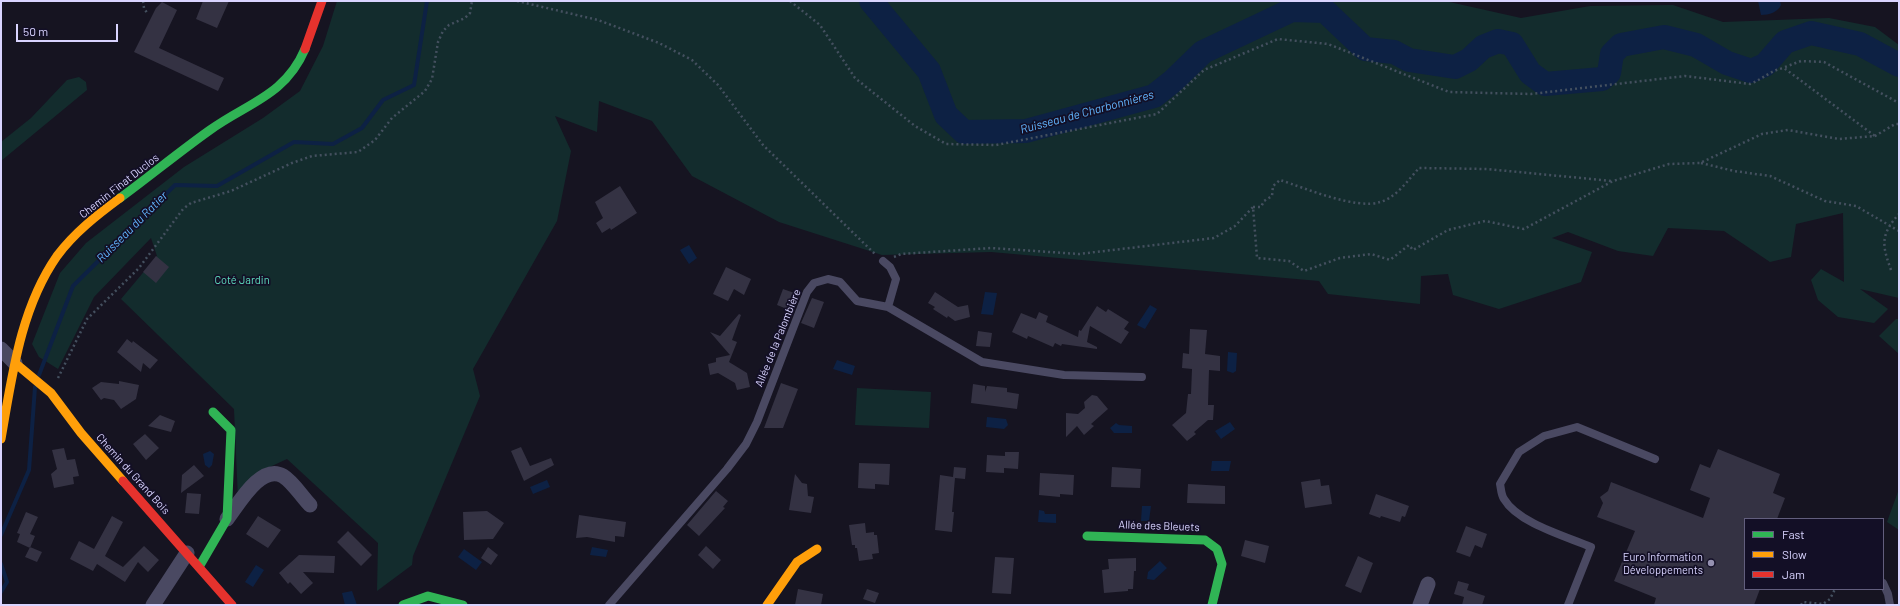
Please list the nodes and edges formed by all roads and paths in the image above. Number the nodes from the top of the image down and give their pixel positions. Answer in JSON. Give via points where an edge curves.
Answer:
{"nodes":[{"id":1,"x":143,"y":1,"type":"edge"},
{"id":2,"x":322,"y":1,"type":"edge"},
{"id":3,"x":472,"y":1,"type":"edge"},
{"id":4,"x":517,"y":1,"type":"edge"},
{"id":5,"x":790,"y":1,"type":"edge"},
{"id":6,"x":147,"y":13,"type":"dead end"},
{"id":7,"x":1784,"y":68,"type":"junction"},
{"id":8,"x":1899,"y":103,"type":"edge"},
{"id":9,"x":1899,"y":124,"type":"edge"},
{"id":10,"x":1875,"y":136,"type":"junction"},
{"id":11,"x":1700,"y":163,"type":"junction"},
{"id":12,"x":1613,"y":181,"type":"junction"},
{"id":13,"x":1253,"y":207,"type":"junction"},
{"id":14,"x":1899,"y":214,"type":"edge"},
{"id":15,"x":1888,"y":225,"type":"junction"},
{"id":16,"x":1899,"y":231,"type":"edge"},
{"id":17,"x":883,"y":261,"type":"junction"},
{"id":18,"x":1891,"y":270,"type":"dead end"},
{"id":19,"x":888,"y":308,"type":"junction"},
{"id":20,"x":1,"y":349,"type":"edge"},
{"id":21,"x":15,"y":363,"type":"junction"},
{"id":22,"x":1142,"y":377,"type":"dead end"},
{"id":23,"x":51,"y":393,"type":"junction"},
{"id":24,"x":213,"y":412,"type":"dead end"},
{"id":25,"x":1,"y":438,"type":"edge"},
{"id":26,"x":1655,"y":459,"type":"dead end"},
{"id":27,"x":310,"y":506,"type":"dead end"},
{"id":28,"x":227,"y":520,"type":"junction"},
{"id":29,"x":1087,"y":536,"type":"dead end"},
{"id":30,"x":817,"y":549,"type":"dead end"},
{"id":31,"x":187,"y":554,"type":"junction"},
{"id":32,"x":199,"y":567,"type":"junction"},
{"id":33,"x":1428,"y":584,"type":"dead end"},
{"id":34,"x":1884,"y":585,"type":"edge"},
{"id":35,"x":1834,"y":590,"type":"edge"},
{"id":36,"x":153,"y":605,"type":"edge"},
{"id":37,"x":232,"y":605,"type":"edge"},
{"id":38,"x":403,"y":605,"type":"edge"},
{"id":39,"x":462,"y":605,"type":"edge"},
{"id":40,"x":609,"y":605,"type":"edge"},
{"id":41,"x":767,"y":605,"type":"edge"},
{"id":42,"x":1212,"y":605,"type":"edge"},
{"id":43,"x":1420,"y":605,"type":"edge"},
{"id":44,"x":1568,"y":605,"type":"edge"},
{"id":45,"x":1801,"y":605,"type":"edge"},
{"id":46,"x":1890,"y":605,"type":"edge"}],
"edges":[{"from":1,"to":6,"type":"path"},
{"from":2,"to":21,"type":"street","name":"Chemin Finat Duclos","via":[[299,64],[288,80],[270,94],[216,125],[97,216],[67,244],[48,270],[36,297]]},
{"from":3,"to":23,"type":"path","via":[[470,13],[465,18],[449,24],[443,31],[438,42],[432,79],[425,91],[392,118],[375,140],[358,152],[312,156],[292,163],[231,191],[191,203],[183,209],[139,268],[87,319]]},
{"from":4,"to":17,"type":"path","via":[[598,20],[659,43],[692,60],[718,85],[763,145]]},
{"from":5,"to":7,"type":"path","via":[[820,25],[856,78],[915,126],[946,144],[996,145],[1157,114],[1204,70],[1278,39],[1328,44],[1449,92],[1530,94],[1685,76],[1750,84],[1759,81],[1773,70]]},
{"from":7,"to":8,"type":"path","via":[[1801,61],[1824,62]]},
{"from":7,"to":10,"type":"path"},
{"from":9,"to":10,"type":"path"},
{"from":10,"to":11,"type":"path","via":[[1839,139],[1788,130],[1762,134]]},
{"from":11,"to":12,"type":"path","via":[[1669,164]]},
{"from":11,"to":15,"type":"path","via":[[1734,172],[1770,176],[1825,201],[1856,206]]},
{"from":12,"to":13,"type":"path","via":[[1487,169],[1419,168],[1393,195],[1381,202],[1356,204],[1280,180],[1272,186],[1272,196],[1261,206]]},
{"from":12,"to":13,"type":"path","via":[[1524,229],[1484,220],[1448,230],[1413,250],[1409,245],[1390,260],[1371,254],[1340,258],[1304,271],[1289,261],[1257,258]]},
{"from":13,"to":17,"type":"path","via":[[1235,226],[1214,238],[1079,254],[991,248],[901,254]]},
{"from":14,"to":15,"type":"path"},
{"from":15,"to":16,"type":"path"},
{"from":15,"to":18,"type":"path","via":[[1884,249]]},
{"from":17,"to":19,"type":"lane","via":[[890,267],[896,279]]},
{"from":19,"to":22,"type":"lane","name":"Allée de la Palombière","via":[[982,362],[1064,376]]},
{"from":19,"to":40,"type":"lane","name":"Allée de la Palombière","via":[[857,301],[840,282],[828,279],[814,283],[807,292],[757,422],[746,444]]},
{"from":20,"to":21,"type":"street"},
{"from":21,"to":23,"type":"street","name":"Chemin du Grand Bois"},
{"from":21,"to":25,"type":"street","name":"Chemin Finat Duclos"},
{"from":23,"to":31,"type":"street","name":"Chemin du Grand Bois","via":[[81,433]]},
{"from":24,"to":28,"type":"street","via":[[231,430]]},
{"from":26,"to":44,"type":"lane","via":[[1577,427],[1544,436],[1519,452],[1504,475],[1500,484],[1503,498],[1512,509],[1524,518],[1591,547]]},
{"from":27,"to":28,"type":"street","via":[[284,476],[276,473],[258,479]]},
{"from":28,"to":32,"type":"street"},
{"from":29,"to":42,"type":"street","name":"Allée des Bleuets","via":[[1205,540],[1217,549],[1222,564]]},
{"from":30,"to":41,"type":"street","via":[[797,562]]},
{"from":31,"to":32,"type":"street","name":"Chemin du Grand Bois"},
{"from":31,"to":36,"type":"street"},
{"from":32,"to":37,"type":"street","name":"Chemin du Grand Bois"},
{"from":33,"to":43,"type":"street"},
{"from":34,"to":46,"type":"lane"},
{"from":35,"to":45,"type":"path","via":[[1830,599],[1823,604],[1803,602]]},
{"from":38,"to":39,"type":"street","via":[[428,596]]}]}
